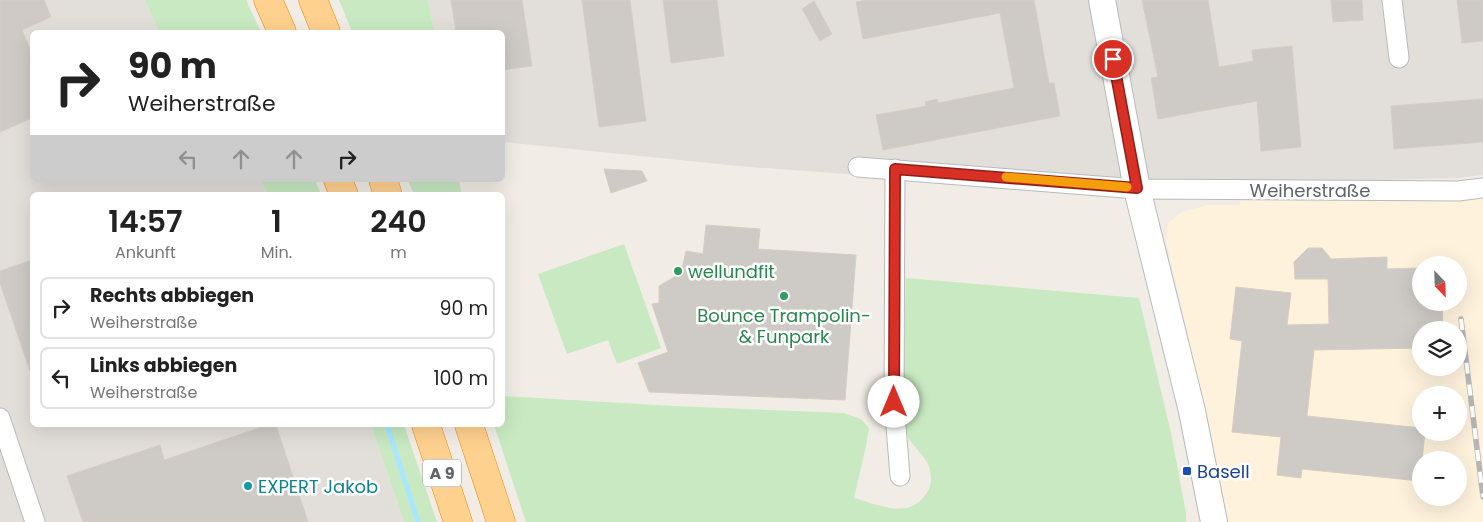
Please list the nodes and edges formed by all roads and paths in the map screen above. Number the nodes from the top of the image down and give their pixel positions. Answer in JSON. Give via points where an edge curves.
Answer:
{"nodes":[{"id":1,"x":268,"y":0,"type":"edge"},
{"id":2,"x":313,"y":0,"type":"edge"},
{"id":3,"x":1102,"y":0,"type":"edge"},
{"id":4,"x":1392,"y":0,"type":"edge"},
{"id":5,"x":281,"y":30,"type":"edge"},
{"id":6,"x":325,"y":30,"type":"edge"},
{"id":7,"x":1399,"y":58,"type":"dead end"},
{"id":8,"x":858,"y":167,"type":"dead end"},
{"id":9,"x":895,"y":169,"type":"junction"},
{"id":10,"x":1137,"y":188,"type":"junction"},
{"id":11,"x":1483,"y":188,"type":"edge"},
{"id":12,"x":0,"y":418,"type":"edge"},
{"id":13,"x":427,"y":427,"type":"edge"},
{"id":14,"x":470,"y":427,"type":"edge"},
{"id":15,"x":900,"y":476,"type":"dead end"},
{"id":16,"x":1212,"y":514,"type":"edge"},
{"id":17,"x":35,"y":522,"type":"edge"},
{"id":18,"x":458,"y":522,"type":"edge"},
{"id":19,"x":501,"y":522,"type":"edge"}],
"edges":[{"from":1,"to":5,"type":"highway"},
{"from":2,"to":6,"type":"highway"},
{"from":3,"to":10,"type":"street"},
{"from":4,"to":7,"type":"street"},
{"from":8,"to":9,"type":"street","name":"Weiherstraße"},
{"from":9,"to":10,"type":"street","name":"Weiherstraße"},
{"from":9,"to":15,"type":"street","via":[[894,402]]},
{"from":10,"to":11,"type":"street","name":"Weiherstraße","via":[[1458,191]]},
{"from":10,"to":16,"type":"street","via":[[1192,411]]},
{"from":12,"to":17,"type":"street"},
{"from":13,"to":18,"type":"highway","number":"A 9"},
{"from":14,"to":19,"type":"highway","number":"A 9"}]}
